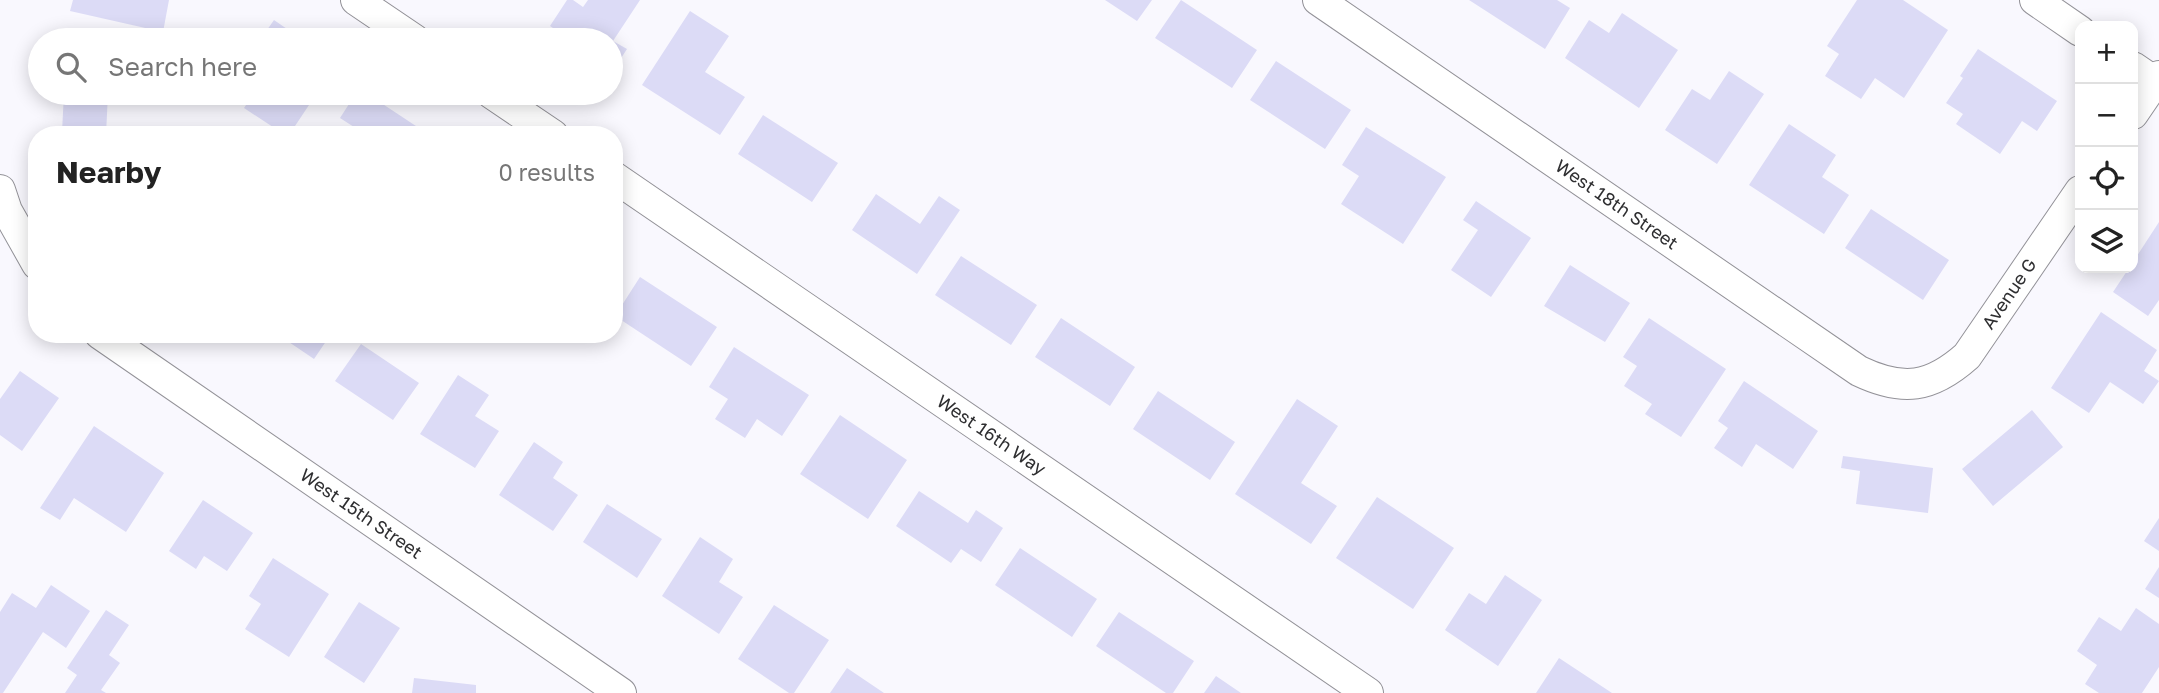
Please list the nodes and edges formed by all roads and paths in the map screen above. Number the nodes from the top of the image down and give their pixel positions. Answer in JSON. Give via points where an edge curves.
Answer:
{"nodes":[{"id":1,"x":356,"y":0,"type":"edge"},
{"id":2,"x":1318,"y":0,"type":"edge"},
{"id":3,"x":2035,"y":0,"type":"edge"},
{"id":4,"x":397,"y":28,"type":"edge"},
{"id":5,"x":2075,"y":28,"type":"edge"},
{"id":6,"x":2149,"y":75,"type":"edge"},
{"id":7,"x":2138,"y":102,"type":"edge"},
{"id":8,"x":508,"y":105,"type":"edge"},
{"id":9,"x":539,"y":126,"type":"edge"},
{"id":10,"x":623,"y":183,"type":"edge"},
{"id":11,"x":0,"y":190,"type":"edge"},
{"id":12,"x":2075,"y":198,"type":"edge"},
{"id":13,"x":28,"y":248,"type":"edge"},
{"id":14,"x":113,"y":343,"type":"edge"},
{"id":15,"x":1924,"y":383,"type":"joint"},
{"id":16,"x":605,"y":689,"type":"edge"},
{"id":17,"x":1368,"y":693,"type":"edge"}],
"edges":[{"from":1,"to":4,"type":"street"},
{"from":2,"to":15,"type":"street","name":"West 18th Street","via":[[1859,371],[1882,382]]},
{"from":3,"to":5,"type":"street"},
{"from":6,"to":7,"type":"street"},
{"from":8,"to":9,"type":"street"},
{"from":10,"to":17,"type":"street","name":"West 16th Way"},
{"from":11,"to":13,"type":"street"},
{"from":12,"to":15,"type":"street","name":"Avenue G","via":[[1967,356],[1948,373]]},
{"from":14,"to":16,"type":"street","name":"West 15th Street"}]}
